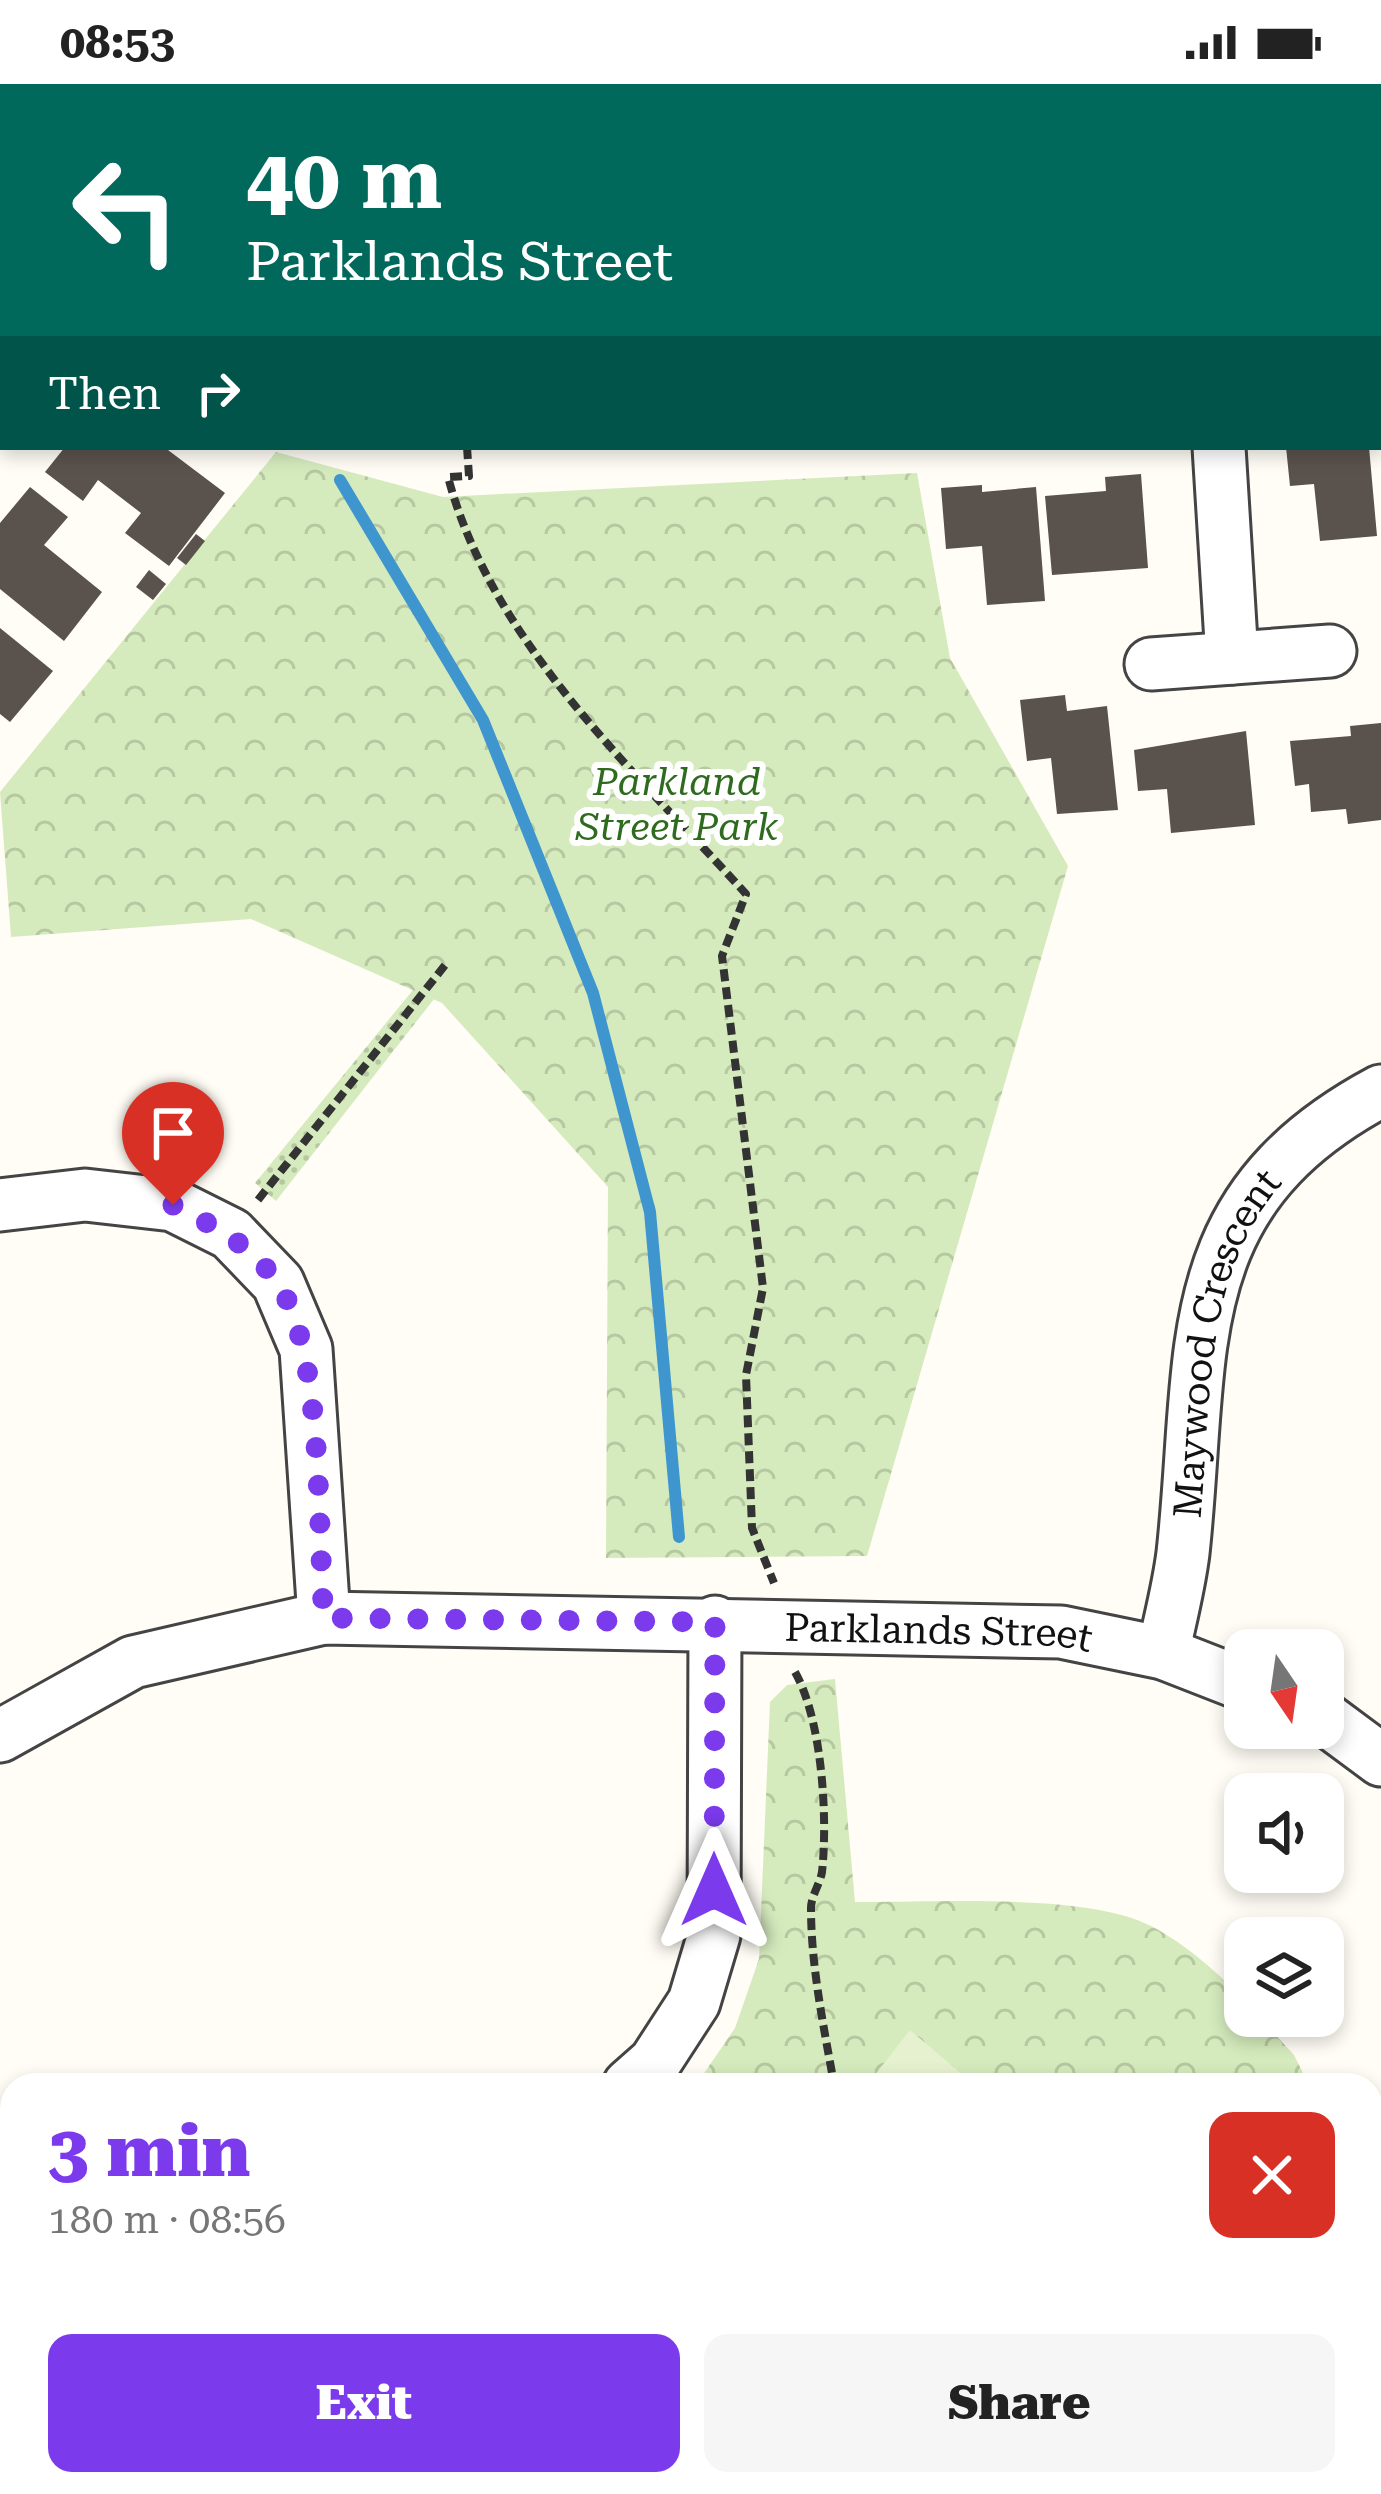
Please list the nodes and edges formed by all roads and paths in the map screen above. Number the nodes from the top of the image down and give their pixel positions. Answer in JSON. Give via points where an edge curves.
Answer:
{"nodes":[{"id":1,"x":467,"y":450,"type":"edge"},
{"id":2,"x":1219,"y":450,"type":"edge"},
{"id":3,"x":1330,"y":651,"type":"dead end"},
{"id":4,"x":1232,"y":658,"type":"junction"},
{"id":5,"x":1151,"y":664,"type":"dead end"},
{"id":6,"x":446,"y":964,"type":"dead end"},
{"id":7,"x":1381,"y":1091,"type":"edge"},
{"id":8,"x":0,"y":1205,"type":"edge"},
{"id":9,"x":231,"y":1234,"type":"junction"},
{"id":10,"x":775,"y":1583,"type":"dead end"},
{"id":11,"x":324,"y":1618,"type":"junction"},
{"id":12,"x":715,"y":1622,"type":"junction"},
{"id":13,"x":1163,"y":1653,"type":"junction"},
{"id":14,"x":785,"y":1655,"type":"dead end"},
{"id":15,"x":1224,"y":1677,"type":"edge"},
{"id":16,"x":1344,"y":1733,"type":"edge"},
{"id":17,"x":0,"y":1736,"type":"edge"},
{"id":18,"x":1381,"y":1760,"type":"edge"},
{"id":19,"x":643,"y":2073,"type":"edge"},
{"id":20,"x":832,"y":2073,"type":"edge"}],
"edges":[{"from":1,"to":10,"type":"path","via":[[469,476],[448,477],[463,535],[521,634],[746,894],[722,956],[763,1288],[746,1375],[752,1528]]},
{"from":2,"to":4,"type":"street"},
{"from":3,"to":4,"type":"street"},
{"from":4,"to":5,"type":"street"},
{"from":6,"to":9,"type":"path"},
{"from":7,"to":13,"type":"street","name":"Maywood Crescent","via":[[1308,1134],[1248,1202],[1215,1265],[1199,1341],[1183,1557]]},
{"from":8,"to":9,"type":"street","via":[[85,1195],[173,1205]]},
{"from":9,"to":11,"type":"street","via":[[278,1282],[306,1349]]},
{"from":11,"to":12,"type":"street","name":"Parklands Street"},
{"from":11,"to":17,"type":"street","name":"Parklands Street","via":[[133,1663]]},
{"from":12,"to":13,"type":"street","name":"Parklands Street","via":[[1061,1632]]},
{"from":12,"to":19,"type":"street","via":[[713,1935],[694,2002]]},
{"from":13,"to":15,"type":"street","name":"Parklands Street"},
{"from":14,"to":20,"type":"path","via":[[813,1708],[822,1821],[822,1876],[811,1904],[814,1974]]},
{"from":16,"to":18,"type":"street"}]}
